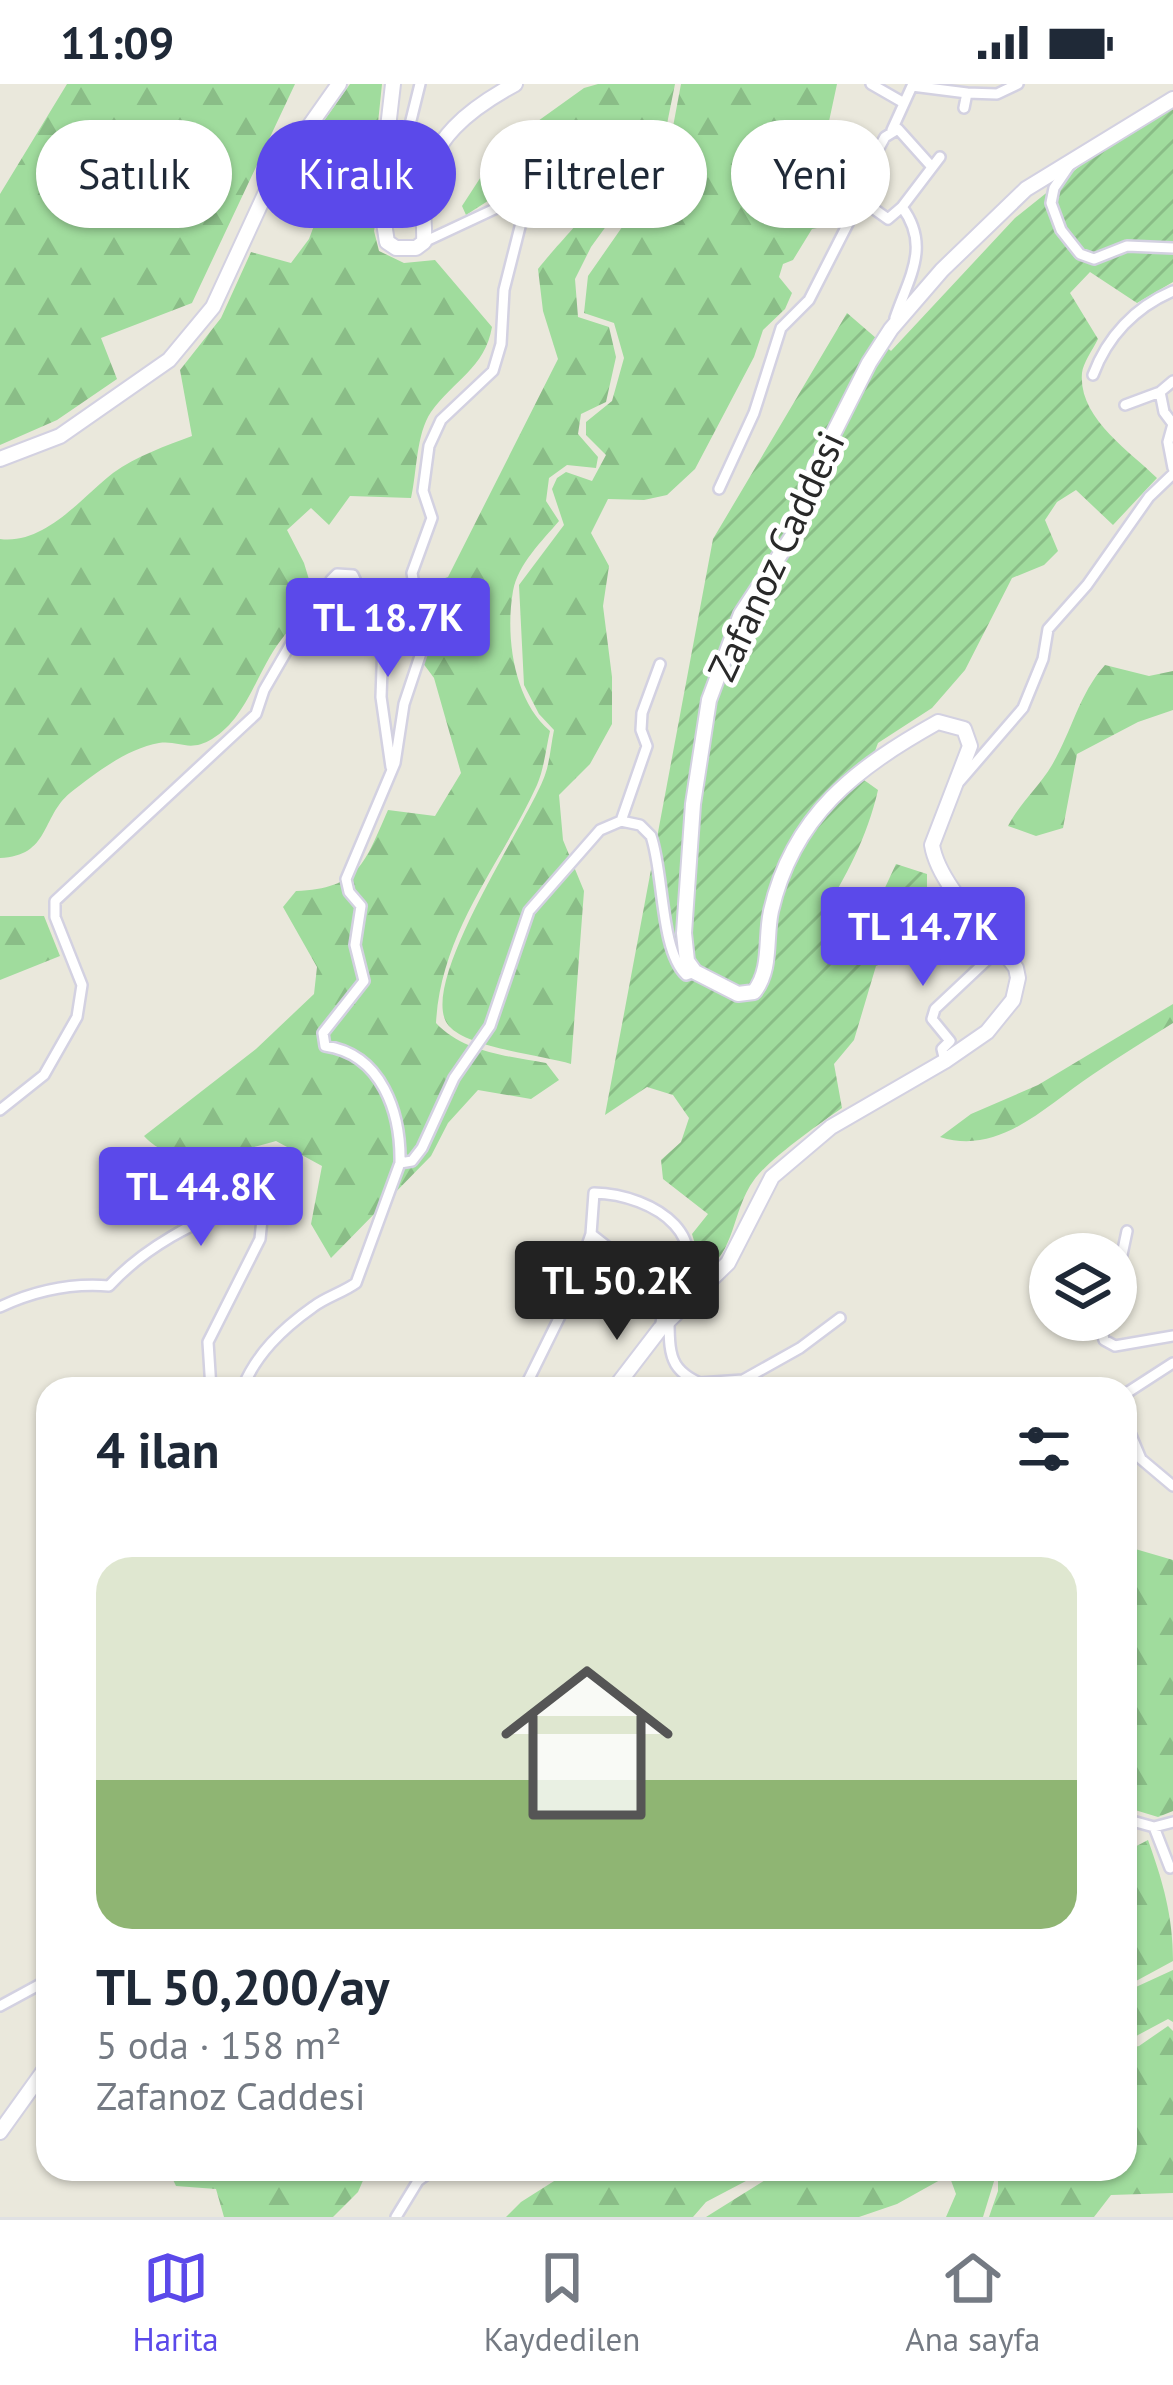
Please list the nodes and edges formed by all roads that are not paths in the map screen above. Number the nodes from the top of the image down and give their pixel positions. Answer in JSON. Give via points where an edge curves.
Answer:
{"nodes":[{"id":1,"x":339,"y":84,"type":"edge"},
{"id":2,"x":392,"y":84,"type":"edge"},
{"id":3,"x":420,"y":84,"type":"edge"},
{"id":4,"x":515,"y":84,"type":"edge"},
{"id":5,"x":871,"y":84,"type":"edge"},
{"id":6,"x":1018,"y":84,"type":"edge"},
{"id":7,"x":979,"y":89,"type":"edge"},
{"id":8,"x":968,"y":94,"type":"junction"},
{"id":9,"x":1173,"y":99,"type":"edge"},
{"id":10,"x":904,"y":104,"type":"junction"},
{"id":11,"x":964,"y":108,"type":"dead end"},
{"id":12,"x":388,"y":120,"type":"edge"},
{"id":13,"x":412,"y":120,"type":"edge"},
{"id":14,"x":892,"y":130,"type":"junction"},
{"id":15,"x":890,"y":133,"type":"edge"},
{"id":16,"x":940,"y":157,"type":"dead end"},
{"id":17,"x":1076,"y":158,"type":"junction"},
{"id":18,"x":932,"y":167,"type":"junction"},
{"id":19,"x":902,"y":207,"type":"junction"},
{"id":20,"x":890,"y":217,"type":"edge"},
{"id":21,"x":387,"y":228,"type":"edge"},
{"id":22,"x":845,"y":228,"type":"edge"},
{"id":23,"x":424,"y":242,"type":"junction"},
{"id":24,"x":1173,"y":248,"type":"edge"},
{"id":25,"x":1173,"y":291,"type":"edge"},
{"id":26,"x":891,"y":329,"type":"junction"},
{"id":27,"x":1093,"y":375,"type":"dead end"},
{"id":28,"x":1173,"y":381,"type":"edge"},
{"id":29,"x":1160,"y":392,"type":"junction"},
{"id":30,"x":1125,"y":405,"type":"dead end"},
{"id":31,"x":1173,"y":424,"type":"edge"},
{"id":32,"x":0,"y":459,"type":"edge"},
{"id":33,"x":1173,"y":474,"type":"edge"},
{"id":34,"x":719,"y":489,"type":"dead end"},
{"id":35,"x":660,"y":664,"type":"dead end"},
{"id":36,"x":392,"y":770,"type":"junction"},
{"id":37,"x":957,"y":785,"type":"junction"},
{"id":38,"x":622,"y":821,"type":"junction"},
{"id":39,"x":1001,"y":947,"type":"junction"},
{"id":40,"x":695,"y":971,"type":"junction"},
{"id":41,"x":945,"y":1061,"type":"junction"},
{"id":42,"x":0,"y":1110,"type":"edge"},
{"id":43,"x":400,"y":1163,"type":"junction"},
{"id":44,"x":590,"y":1234,"type":"junction"},
{"id":45,"x":664,"y":1299,"type":"junction"},
{"id":46,"x":0,"y":1307,"type":"edge"},
{"id":47,"x":840,"y":1318,"type":"dead end"},
{"id":48,"x":664,"y":1324,"type":"junction"},
{"id":49,"x":1173,"y":1336,"type":"edge"},
{"id":50,"x":1106,"y":1341,"type":"edge"},
{"id":51,"x":1173,"y":1363,"type":"edge"},
{"id":52,"x":210,"y":1377,"type":"edge"},
{"id":53,"x":247,"y":1377,"type":"edge"},
{"id":54,"x":530,"y":1377,"type":"edge"},
{"id":55,"x":623,"y":1377,"type":"edge"},
{"id":56,"x":683,"y":1377,"type":"edge"},
{"id":57,"x":748,"y":1377,"type":"edge"},
{"id":58,"x":1137,"y":1386,"type":"edge"},
{"id":59,"x":1137,"y":1450,"type":"edge"},
{"id":60,"x":1173,"y":1486,"type":"edge"},
{"id":61,"x":1137,"y":1822,"type":"edge"},
{"id":62,"x":1173,"y":1822,"type":"edge"},
{"id":63,"x":1154,"y":1827,"type":"junction"},
{"id":64,"x":1169,"y":1868,"type":"dead end"},
{"id":65,"x":36,"y":1986,"type":"edge"},
{"id":66,"x":0,"y":2006,"type":"edge"},
{"id":67,"x":36,"y":2082,"type":"edge"},
{"id":68,"x":0,"y":2132,"type":"edge"},
{"id":69,"x":419,"y":2181,"type":"edge"},
{"id":70,"x":396,"y":2217,"type":"edge"}],
"edges":[{"from":1,"to":32,"type":"street","via":[[272,178],[214,307],[169,360],[60,436]]},
{"from":2,"to":12,"type":"street"},
{"from":3,"to":13,"type":"street"},
{"from":4,"to":23,"type":"street","via":[[451,129],[424,189]]},
{"from":5,"to":10,"type":"street"},
{"from":6,"to":7,"type":"street","via":[[997,94]]},
{"from":7,"to":8,"type":"street"},
{"from":8,"to":10,"type":"street","via":[[912,86]]},
{"from":8,"to":11,"type":"street"},
{"from":9,"to":17,"type":"street","name":"Zafanoz Caddesi"},
{"from":10,"to":14,"type":"street"},
{"from":14,"to":15,"type":"street"},
{"from":14,"to":18,"type":"street"},
{"from":16,"to":18,"type":"street"},
{"from":17,"to":24,"type":"street","via":[[1051,197],[1061,230],[1080,254]]},
{"from":17,"to":26,"type":"street","name":"Zafanoz Caddesi","via":[[1016,199]]},
{"from":18,"to":19,"type":"street"},
{"from":19,"to":20,"type":"street"},
{"from":19,"to":26,"type":"street","via":[[919,247]]},
{"from":21,"to":23,"type":"street","via":[[396,248]]},
{"from":22,"to":34,"type":"street","via":[[809,300],[781,328]]},
{"from":23,"to":36,"type":"street","via":[[501,206],[523,215],[493,371],[441,420],[429,446],[423,491],[432,518],[412,573],[424,644]]},
{"from":25,"to":27,"type":"street","via":[[1110,339]]},
{"from":26,"to":40,"type":"street","name":"Zafanoz Caddesi","via":[[806,488],[795,532],[740,614],[709,700],[684,933]]},
{"from":28,"to":29,"type":"street"},
{"from":29,"to":30,"type":"street"},
{"from":29,"to":31,"type":"street"},
{"from":31,"to":33,"type":"street"},
{"from":33,"to":37,"type":"street","via":[[1048,628],[1023,708]]},
{"from":35,"to":38,"type":"street"},
{"from":36,"to":42,"type":"street","via":[[383,641],[353,575],[337,574],[256,714],[55,902],[82,985],[77,1017],[44,1075]]},
{"from":36,"to":43,"type":"street","via":[[346,879],[361,906],[355,945],[364,981],[323,1033],[325,1046],[358,1058],[396,1109]]},
{"from":37,"to":39,"type":"street","via":[[933,853]]},
{"from":37,"to":40,"type":"street","via":[[970,746],[956,724],[938,722],[889,749],[833,793],[797,842],[754,992],[738,994]]},
{"from":38,"to":40,"type":"street","via":[[651,836],[672,951],[681,971]]},
{"from":38,"to":43,"type":"street","via":[[601,830],[529,911],[490,1026],[454,1078],[422,1148]]},
{"from":39,"to":41,"type":"street","via":[[1018,978],[1013,1000]]},
{"from":39,"to":41,"type":"street","via":[[935,1009],[932,1019],[950,1041]]},
{"from":41,"to":48,"type":"street","via":[[831,1126],[772,1178],[728,1262]]},
{"from":43,"to":53,"type":"street","via":[[356,1282],[273,1341]]},
{"from":44,"to":45,"type":"street"},
{"from":44,"to":45,"type":"street","via":[[594,1193],[665,1216],[690,1248],[679,1285]]},
{"from":44,"to":54,"type":"street"},
{"from":45,"to":48,"type":"street"},
{"from":46,"to":52,"type":"street","via":[[81,1283],[109,1286],[169,1240],[245,1207],[262,1219],[260,1239],[208,1342]]},
{"from":47,"to":57,"type":"street"},
{"from":48,"to":55,"type":"street"},
{"from":48,"to":56,"type":"street"},
{"from":49,"to":50,"type":"street"},
{"from":51,"to":58,"type":"street"},
{"from":59,"to":60,"type":"street"},
{"from":61,"to":63,"type":"street"},
{"from":62,"to":63,"type":"street"},
{"from":63,"to":64,"type":"street"},
{"from":65,"to":66,"type":"street"},
{"from":67,"to":68,"type":"street"},
{"from":69,"to":70,"type":"street"}]}
